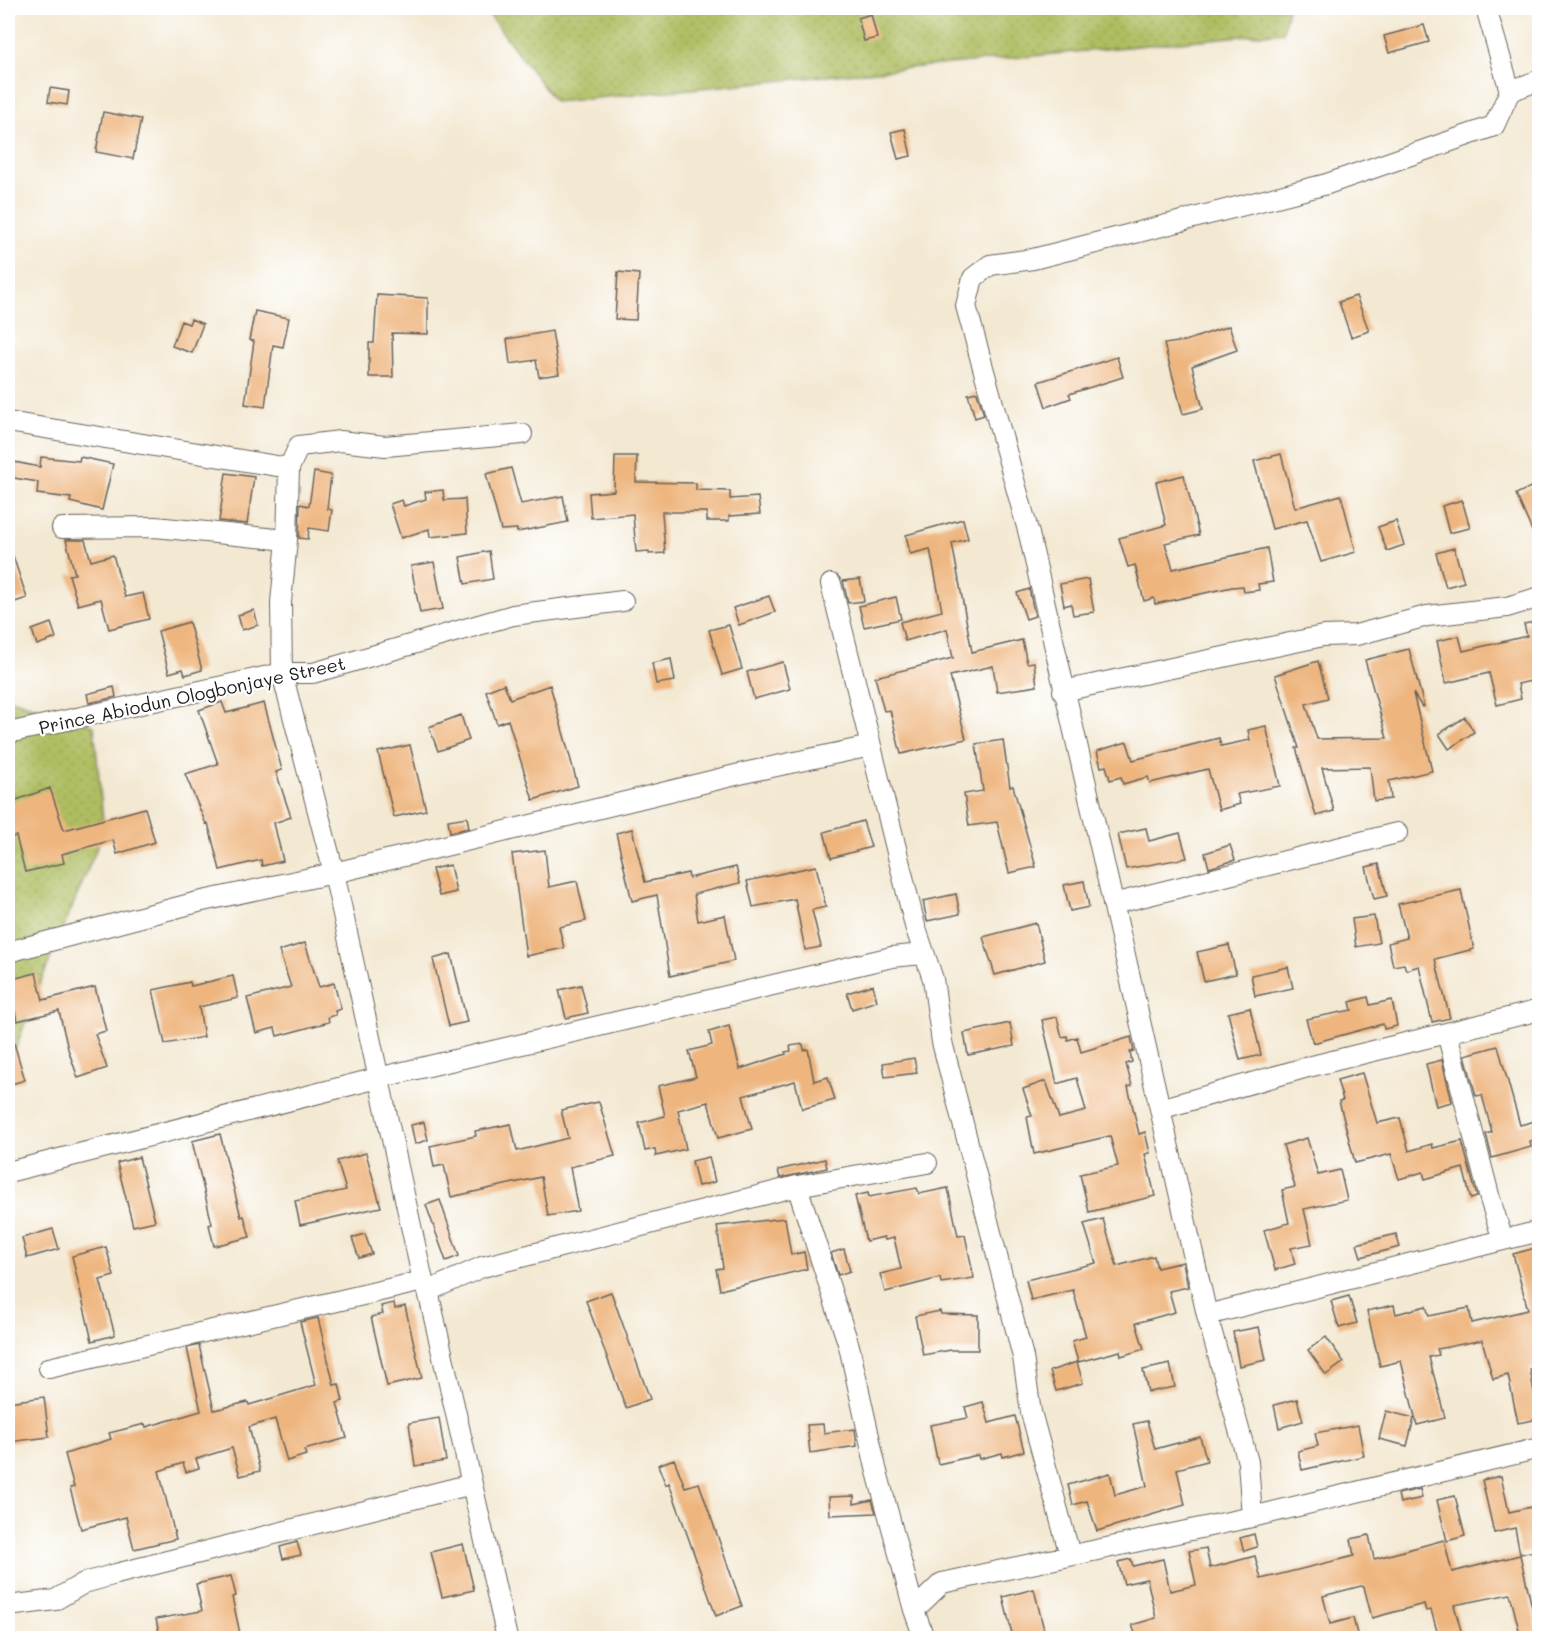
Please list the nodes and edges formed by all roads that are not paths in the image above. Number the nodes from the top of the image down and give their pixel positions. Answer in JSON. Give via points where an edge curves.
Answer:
{"nodes":[{"id":1,"x":1486,"y":8,"type":"edge"},
{"id":2,"x":1539,"y":80,"type":"edge"},
{"id":3,"x":1510,"y":92,"type":"junction"},
{"id":4,"x":8,"y":422,"type":"edge"},
{"id":5,"x":522,"y":434,"type":"dead end"},
{"id":6,"x":289,"y":468,"type":"junction"},
{"id":7,"x":63,"y":528,"type":"dead end"},
{"id":8,"x":287,"y":540,"type":"junction"},
{"id":9,"x":831,"y":584,"type":"dead end"},
{"id":10,"x":1539,"y":597,"type":"edge"},
{"id":11,"x":622,"y":602,"type":"dead end"},
{"id":12,"x":282,"y":673,"type":"junction"},
{"id":13,"x":1063,"y":691,"type":"junction"},
{"id":14,"x":8,"y":734,"type":"edge"},
{"id":15,"x":872,"y":746,"type":"junction"},
{"id":16,"x":1397,"y":833,"type":"dead end"},
{"id":17,"x":334,"y":873,"type":"junction"},
{"id":18,"x":1113,"y":904,"type":"junction"},
{"id":19,"x":8,"y":952,"type":"edge"},
{"id":20,"x":922,"y":954,"type":"junction"},
{"id":21,"x":1539,"y":1010,"type":"edge"},
{"id":22,"x":1447,"y":1033,"type":"junction"},
{"id":23,"x":378,"y":1078,"type":"junction"},
{"id":24,"x":1160,"y":1108,"type":"junction"},
{"id":25,"x":927,"y":1163,"type":"dead end"},
{"id":26,"x":12,"y":1171,"type":"dead end"},
{"id":27,"x":797,"y":1186,"type":"junction"},
{"id":28,"x":1539,"y":1231,"type":"edge"},
{"id":29,"x":1503,"y":1240,"type":"junction"},
{"id":30,"x":426,"y":1286,"type":"junction"},
{"id":31,"x":1207,"y":1315,"type":"junction"},
{"id":32,"x":49,"y":1368,"type":"dead end"},
{"id":33,"x":1539,"y":1448,"type":"edge"},
{"id":34,"x":472,"y":1484,"type":"junction"},
{"id":35,"x":1252,"y":1518,"type":"junction"},
{"id":36,"x":1070,"y":1555,"type":"junction"},
{"id":37,"x":8,"y":1606,"type":"edge"},
{"id":38,"x":914,"y":1610,"type":"junction"},
{"id":39,"x":507,"y":1638,"type":"edge"},
{"id":40,"x":924,"y":1638,"type":"edge"}],
"edges":[{"from":1,"to":3,"type":"street"},
{"from":2,"to":3,"type":"street"},
{"from":3,"to":13,"type":"street","via":[[1494,126],[1472,134],[1327,184],[1033,259],[990,265],[973,278],[966,306],[1029,534]]},
{"from":4,"to":6,"type":"street"},
{"from":5,"to":6,"type":"street","via":[[385,446],[340,441],[298,446]]},
{"from":6,"to":8,"type":"street"},
{"from":7,"to":8,"type":"street","via":[[155,527]]},
{"from":8,"to":12,"type":"street","via":[[281,602]]},
{"from":9,"to":15,"type":"street"},
{"from":10,"to":13,"type":"street","via":[[1507,607],[1427,616],[1356,635],[1323,636]]},
{"from":11,"to":12,"type":"street","name":"Prince Abiodun Ologbonjaye Street","via":[[513,615],[314,673]]},
{"from":12,"to":14,"type":"street","name":"Prince Abiodun Ologbonjaye Street"},
{"from":12,"to":17,"type":"street"},
{"from":13,"to":18,"type":"street"},
{"from":15,"to":17,"type":"street","via":[[748,772]]},
{"from":15,"to":20,"type":"street"},
{"from":16,"to":18,"type":"street"},
{"from":17,"to":19,"type":"street","via":[[198,902]]},
{"from":17,"to":23,"type":"street"},
{"from":18,"to":24,"type":"street"},
{"from":20,"to":23,"type":"street","via":[[881,960]]},
{"from":20,"to":36,"type":"street","via":[[933,979],[942,1042],[1023,1357],[1031,1412]]},
{"from":21,"to":22,"type":"street"},
{"from":22,"to":24,"type":"street"},
{"from":22,"to":29,"type":"street"},
{"from":23,"to":26,"type":"street"},
{"from":23,"to":30,"type":"street"},
{"from":24,"to":31,"type":"street"},
{"from":25,"to":27,"type":"street"},
{"from":27,"to":30,"type":"street","via":[[482,1266]]},
{"from":27,"to":38,"type":"street","via":[[849,1346]]},
{"from":28,"to":29,"type":"street"},
{"from":29,"to":31,"type":"street"},
{"from":30,"to":32,"type":"street"},
{"from":30,"to":34,"type":"street"},
{"from":31,"to":35,"type":"street","via":[[1248,1462]]},
{"from":33,"to":35,"type":"street"},
{"from":34,"to":37,"type":"street","via":[[84,1582],[56,1600]]},
{"from":34,"to":39,"type":"street"},
{"from":35,"to":36,"type":"street"},
{"from":36,"to":38,"type":"street","via":[[942,1582]]},
{"from":38,"to":40,"type":"street"}]}
